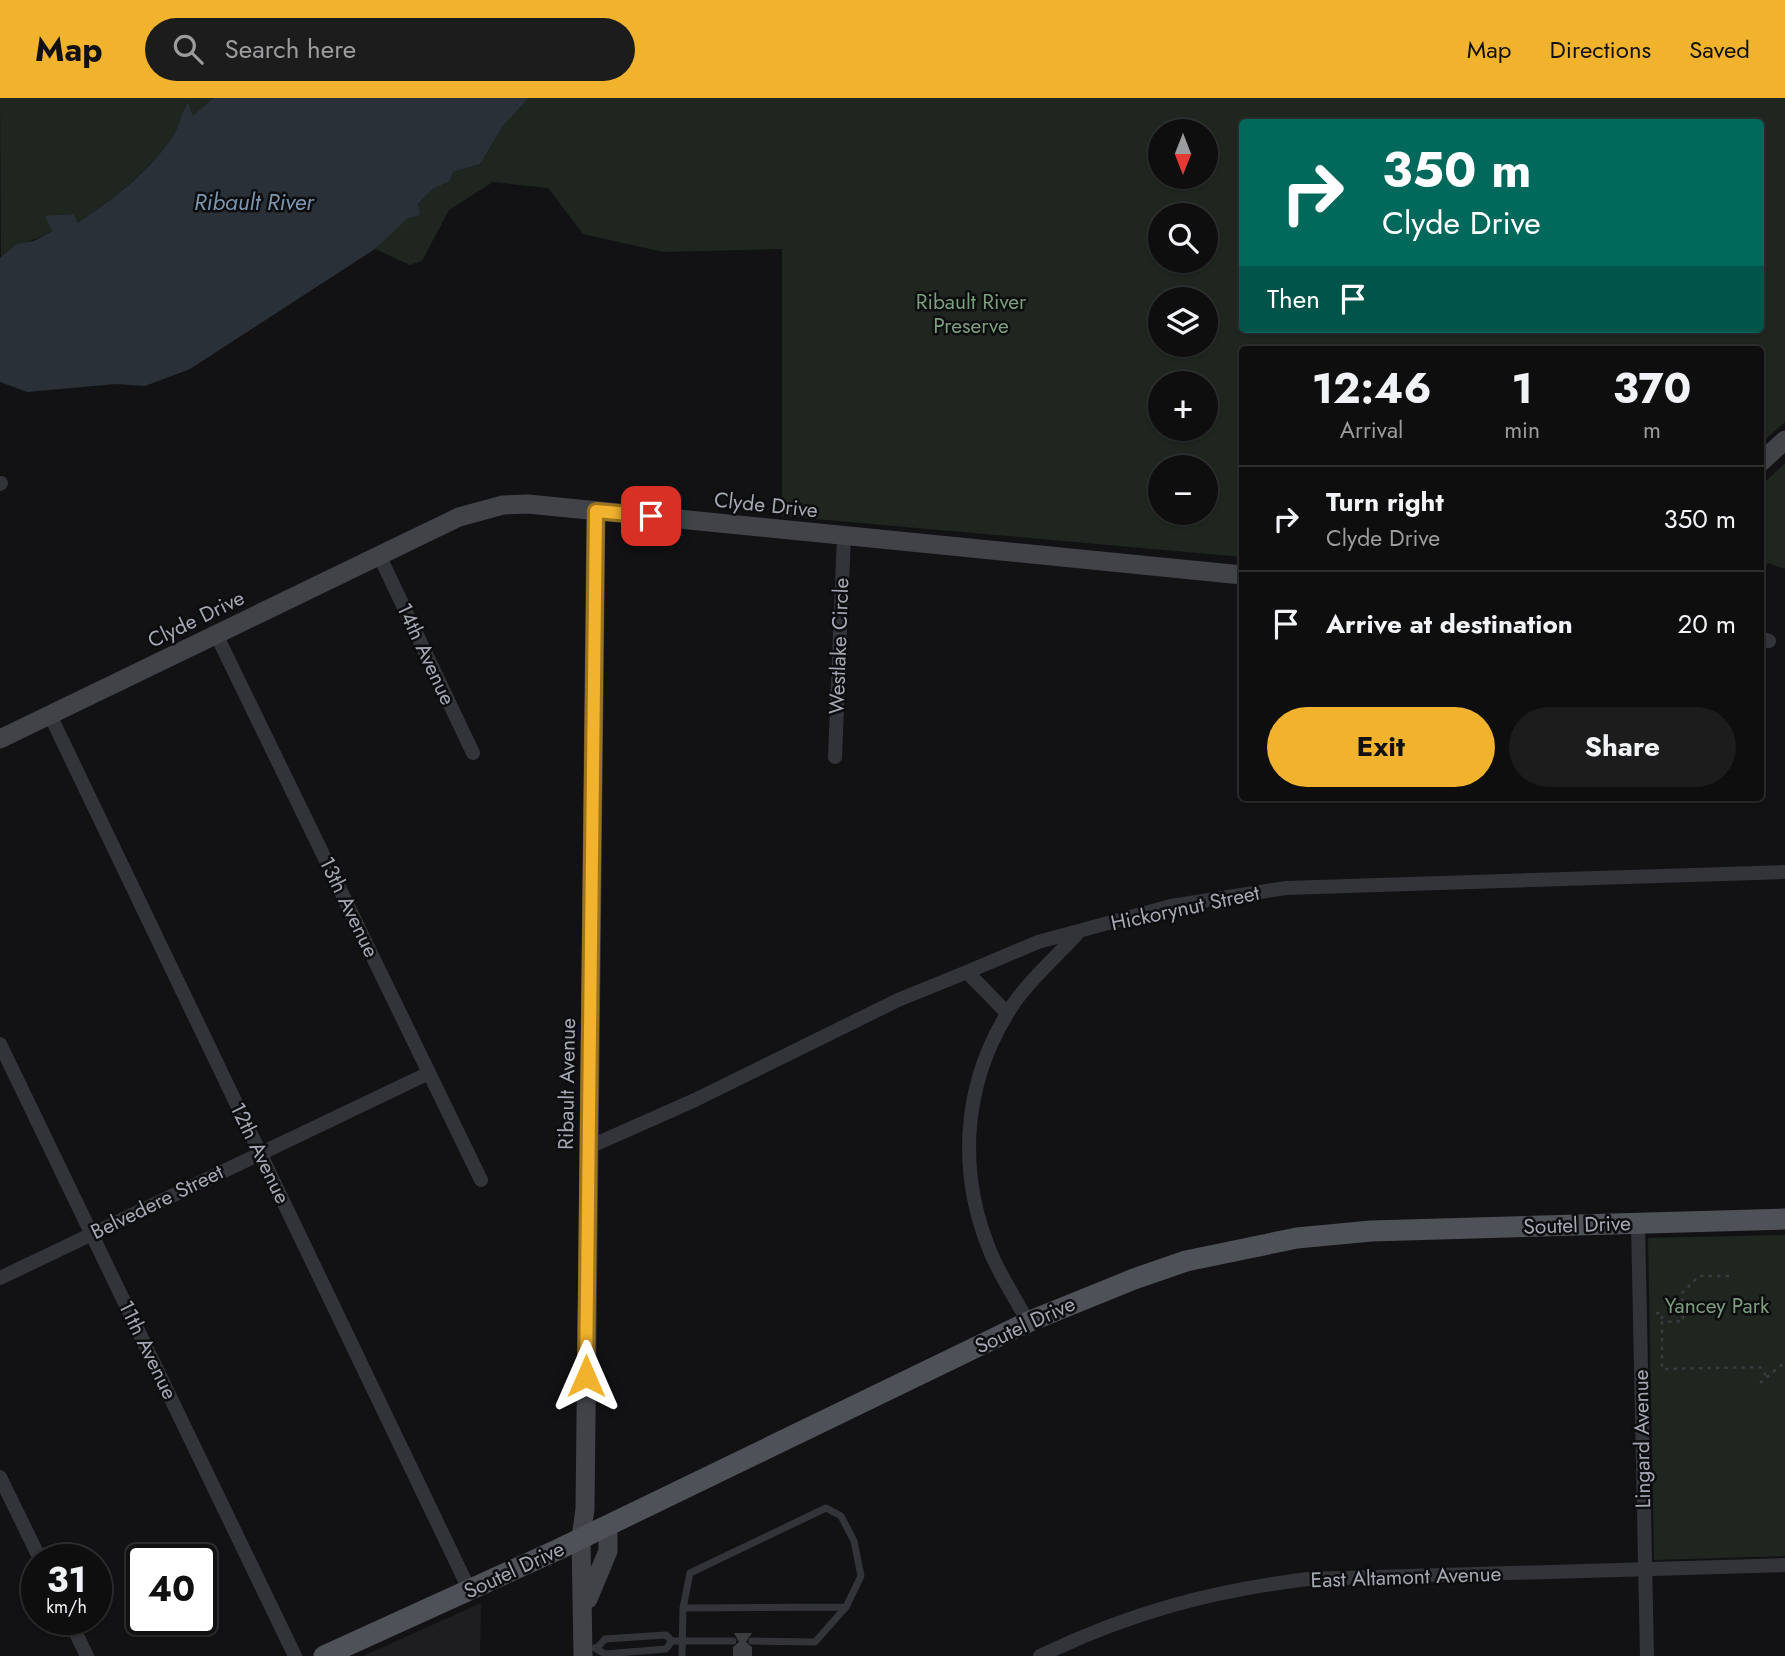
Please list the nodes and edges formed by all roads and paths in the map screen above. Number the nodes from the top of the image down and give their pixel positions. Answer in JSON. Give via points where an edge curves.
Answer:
{"nodes":[{"id":1,"x":1785,"y":440,"type":"edge"},
{"id":2,"x":1764,"y":459,"type":"edge"},
{"id":3,"x":596,"y":511,"type":"junction"},
{"id":4,"x":844,"y":535,"type":"junction"},
{"id":5,"x":379,"y":555,"type":"junction"},
{"id":6,"x":1239,"y":575,"type":"edge"},
{"id":7,"x":216,"y":634,"type":"junction"},
{"id":8,"x":50,"y":715,"type":"junction"},
{"id":9,"x":0,"y":739,"type":"edge"},
{"id":10,"x":473,"y":753,"type":"dead end"},
{"id":11,"x":835,"y":757,"type":"dead end"},
{"id":12,"x":1785,"y":872,"type":"edge"},
{"id":13,"x":1078,"y":933,"type":"junction"},
{"id":14,"x":967,"y":972,"type":"junction"},
{"id":15,"x":1007,"y":1013,"type":"junction"},
{"id":16,"x":0,"y":1044,"type":"edge"},
{"id":17,"x":429,"y":1073,"type":"junction"},
{"id":18,"x":589,"y":1147,"type":"junction"},
{"id":19,"x":260,"y":1153,"type":"junction"},
{"id":20,"x":481,"y":1180,"type":"dead end"},
{"id":21,"x":1785,"y":1219,"type":"edge"},
{"id":22,"x":1638,"y":1223,"type":"junction"},
{"id":23,"x":92,"y":1234,"type":"junction"},
{"id":24,"x":1729,"y":1276,"type":"dead end"},
{"id":25,"x":0,"y":1278,"type":"edge"},
{"id":26,"x":1028,"y":1322,"type":"junction"},
{"id":27,"x":1785,"y":1362,"type":"edge"},
{"id":28,"x":1768,"y":1377,"type":"junction"},
{"id":29,"x":1760,"y":1383,"type":"dead end"},
{"id":30,"x":0,"y":1477,"type":"edge"},
{"id":31,"x":608,"y":1526,"type":"junction"},
{"id":32,"x":581,"y":1538,"type":"junction"},
{"id":33,"x":33,"y":1544,"type":"edge"},
{"id":34,"x":1785,"y":1565,"type":"edge"},
{"id":35,"x":1644,"y":1570,"type":"junction"},
{"id":36,"x":470,"y":1591,"type":"junction"},
{"id":37,"x":846,"y":1606,"type":"junction"},
{"id":38,"x":683,"y":1608,"type":"junction"},
{"id":39,"x":583,"y":1610,"type":"junction"},
{"id":40,"x":77,"y":1635,"type":"edge"},
{"id":41,"x":672,"y":1641,"type":"junction"},
{"id":42,"x":682,"y":1641,"type":"junction"},
{"id":43,"x":733,"y":1641,"type":"dead end"},
{"id":44,"x":752,"y":1641,"type":"dead end"},
{"id":45,"x":588,"y":1651,"type":"edge"},
{"id":46,"x":87,"y":1656,"type":"edge"},
{"id":47,"x":295,"y":1656,"type":"edge"},
{"id":48,"x":324,"y":1656,"type":"edge"},
{"id":49,"x":682,"y":1656,"type":"edge"},
{"id":50,"x":1040,"y":1656,"type":"edge"},
{"id":51,"x":1647,"y":1656,"type":"edge"}],
"edges":[{"from":1,"to":2,"type":"street"},
{"from":3,"to":4,"type":"street","name":"Clyde Drive"},
{"from":3,"to":5,"type":"street","name":"Clyde Drive","via":[[528,504],[493,507],[459,517]]},
{"from":3,"to":18,"type":"street","name":"Ribault Avenue"},
{"from":4,"to":6,"type":"street","name":"Clyde Drive"},
{"from":4,"to":11,"type":"street","name":"Westlake Circle"},
{"from":5,"to":7,"type":"street","name":"Clyde Drive"},
{"from":5,"to":10,"type":"street","name":"14th Avenue"},
{"from":7,"to":8,"type":"street","name":"Clyde Drive"},
{"from":7,"to":17,"type":"street","name":"13th Avenue"},
{"from":8,"to":9,"type":"street","name":"Clyde Drive"},
{"from":8,"to":19,"type":"street","name":"12th Avenue"},
{"from":12,"to":13,"type":"street","name":"Hickorynut Street","via":[[1286,888],[1171,906]]},
{"from":13,"to":14,"type":"street","name":"Hickorynut Street","via":[[1038,942]]},
{"from":13,"to":15,"type":"street"},
{"from":14,"to":15,"type":"street"},
{"from":14,"to":18,"type":"street","name":"Hickorynut Street","via":[[898,1000]]},
{"from":15,"to":26,"type":"street","via":[[984,1060],[967,1134],[970,1178],[990,1254]]},
{"from":16,"to":23,"type":"street","name":"11th Avenue"},
{"from":17,"to":19,"type":"street","name":"Belvedere Street"},
{"from":17,"to":20,"type":"street","name":"13th Avenue"},
{"from":18,"to":32,"type":"street","name":"Ribault Avenue"},
{"from":19,"to":23,"type":"street","name":"Belvedere Street"},
{"from":19,"to":36,"type":"street","name":"12th Avenue"},
{"from":21,"to":22,"type":"main road","name":"Soutel Drive"},
{"from":22,"to":26,"type":"main road","name":"Soutel Drive","via":[[1371,1231],[1297,1238],[1186,1261]]},
{"from":22,"to":35,"type":"street","name":"Lingard Avenue"},
{"from":23,"to":25,"type":"street","name":"Belvedere Street"},
{"from":23,"to":47,"type":"street","name":"11th Avenue"},
{"from":24,"to":28,"type":"path","via":[[1699,1276],[1682,1293],[1683,1321],[1662,1322],[1662,1369],[1760,1367]]},
{"from":26,"to":31,"type":"main road","name":"Soutel Drive"},
{"from":27,"to":28,"type":"path"},
{"from":28,"to":29,"type":"path"},
{"from":30,"to":33,"type":"street"},
{"from":31,"to":32,"type":"main road","name":"Soutel Drive"},
{"from":31,"to":39,"type":"street","via":[[608,1551]]},
{"from":32,"to":36,"type":"main road","name":"Soutel Drive"},
{"from":32,"to":39,"type":"street","name":"Ribault Avenue"},
{"from":34,"to":35,"type":"street","name":"East Altamont Avenue"},
{"from":35,"to":50,"type":"street","name":"East Altamont Avenue","via":[[1308,1579],[1245,1587],[1140,1613]]},
{"from":35,"to":51,"type":"street","name":"Lingard Avenue"},
{"from":36,"to":48,"type":"main road","name":"Soutel Drive"},
{"from":37,"to":38,"type":"lane"},
{"from":37,"to":38,"type":"lane","via":[[861,1576],[854,1541],[841,1516],[826,1508],[690,1573]]},
{"from":37,"to":44,"type":"lane","via":[[815,1642]]},
{"from":38,"to":42,"type":"lane"},
{"from":39,"to":45,"type":"street","name":"Ribault Avenue"},
{"from":40,"to":46,"type":"street"},
{"from":41,"to":42,"type":"lane"},
{"from":41,"to":45,"type":"lane","via":[[666,1649]]},
{"from":41,"to":45,"type":"lane","via":[[666,1635],[605,1639]]},
{"from":42,"to":43,"type":"lane"},
{"from":42,"to":49,"type":"lane"}]}
